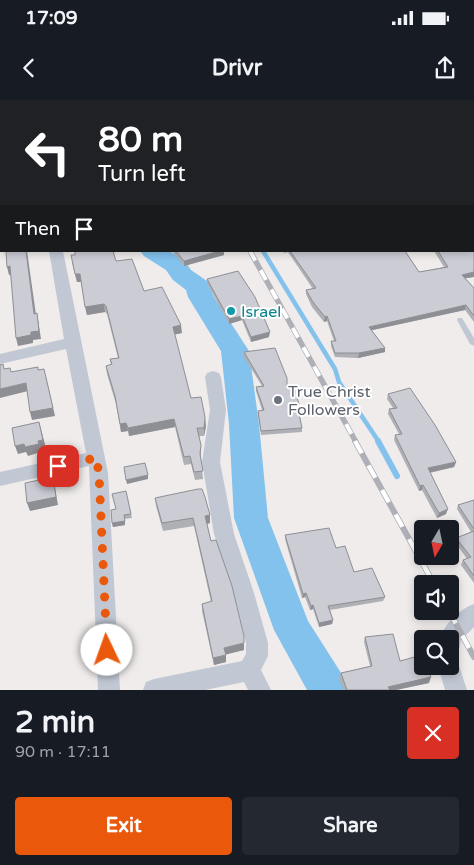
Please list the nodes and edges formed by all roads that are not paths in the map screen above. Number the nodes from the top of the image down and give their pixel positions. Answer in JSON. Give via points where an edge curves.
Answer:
{"nodes":[{"id":1,"x":56,"y":252,"type":"edge"},
{"id":2,"x":460,"y":320,"type":"dead end"},
{"id":3,"x":72,"y":342,"type":"junction"},
{"id":4,"x":474,"y":344,"type":"edge"},
{"id":5,"x":0,"y":358,"type":"edge"},
{"id":6,"x":213,"y":377,"type":"dead end"},
{"id":7,"x":96,"y":458,"type":"junction"},
{"id":8,"x":0,"y":479,"type":"edge"},
{"id":9,"x":474,"y":613,"type":"edge"},
{"id":10,"x":457,"y":630,"type":"edge"},
{"id":11,"x":249,"y":670,"type":"junction"},
{"id":12,"x":452,"y":675,"type":"edge"},
{"id":13,"x":109,"y":690,"type":"edge"},
{"id":14,"x":154,"y":690,"type":"edge"},
{"id":15,"x":260,"y":690,"type":"edge"},
{"id":16,"x":456,"y":690,"type":"edge"}],
"edges":[{"from":1,"to":3,"type":"street"},
{"from":2,"to":4,"type":"lane"},
{"from":3,"to":5,"type":"street"},
{"from":3,"to":7,"type":"street"},
{"from":6,"to":11,"type":"street","via":[[218,410],[211,462],[224,534],[257,643],[256,656]]},
{"from":7,"to":8,"type":"street"},
{"from":7,"to":13,"type":"street"},
{"from":9,"to":10,"type":"street"},
{"from":11,"to":14,"type":"street"},
{"from":11,"to":15,"type":"street"},
{"from":12,"to":16,"type":"street"}]}
